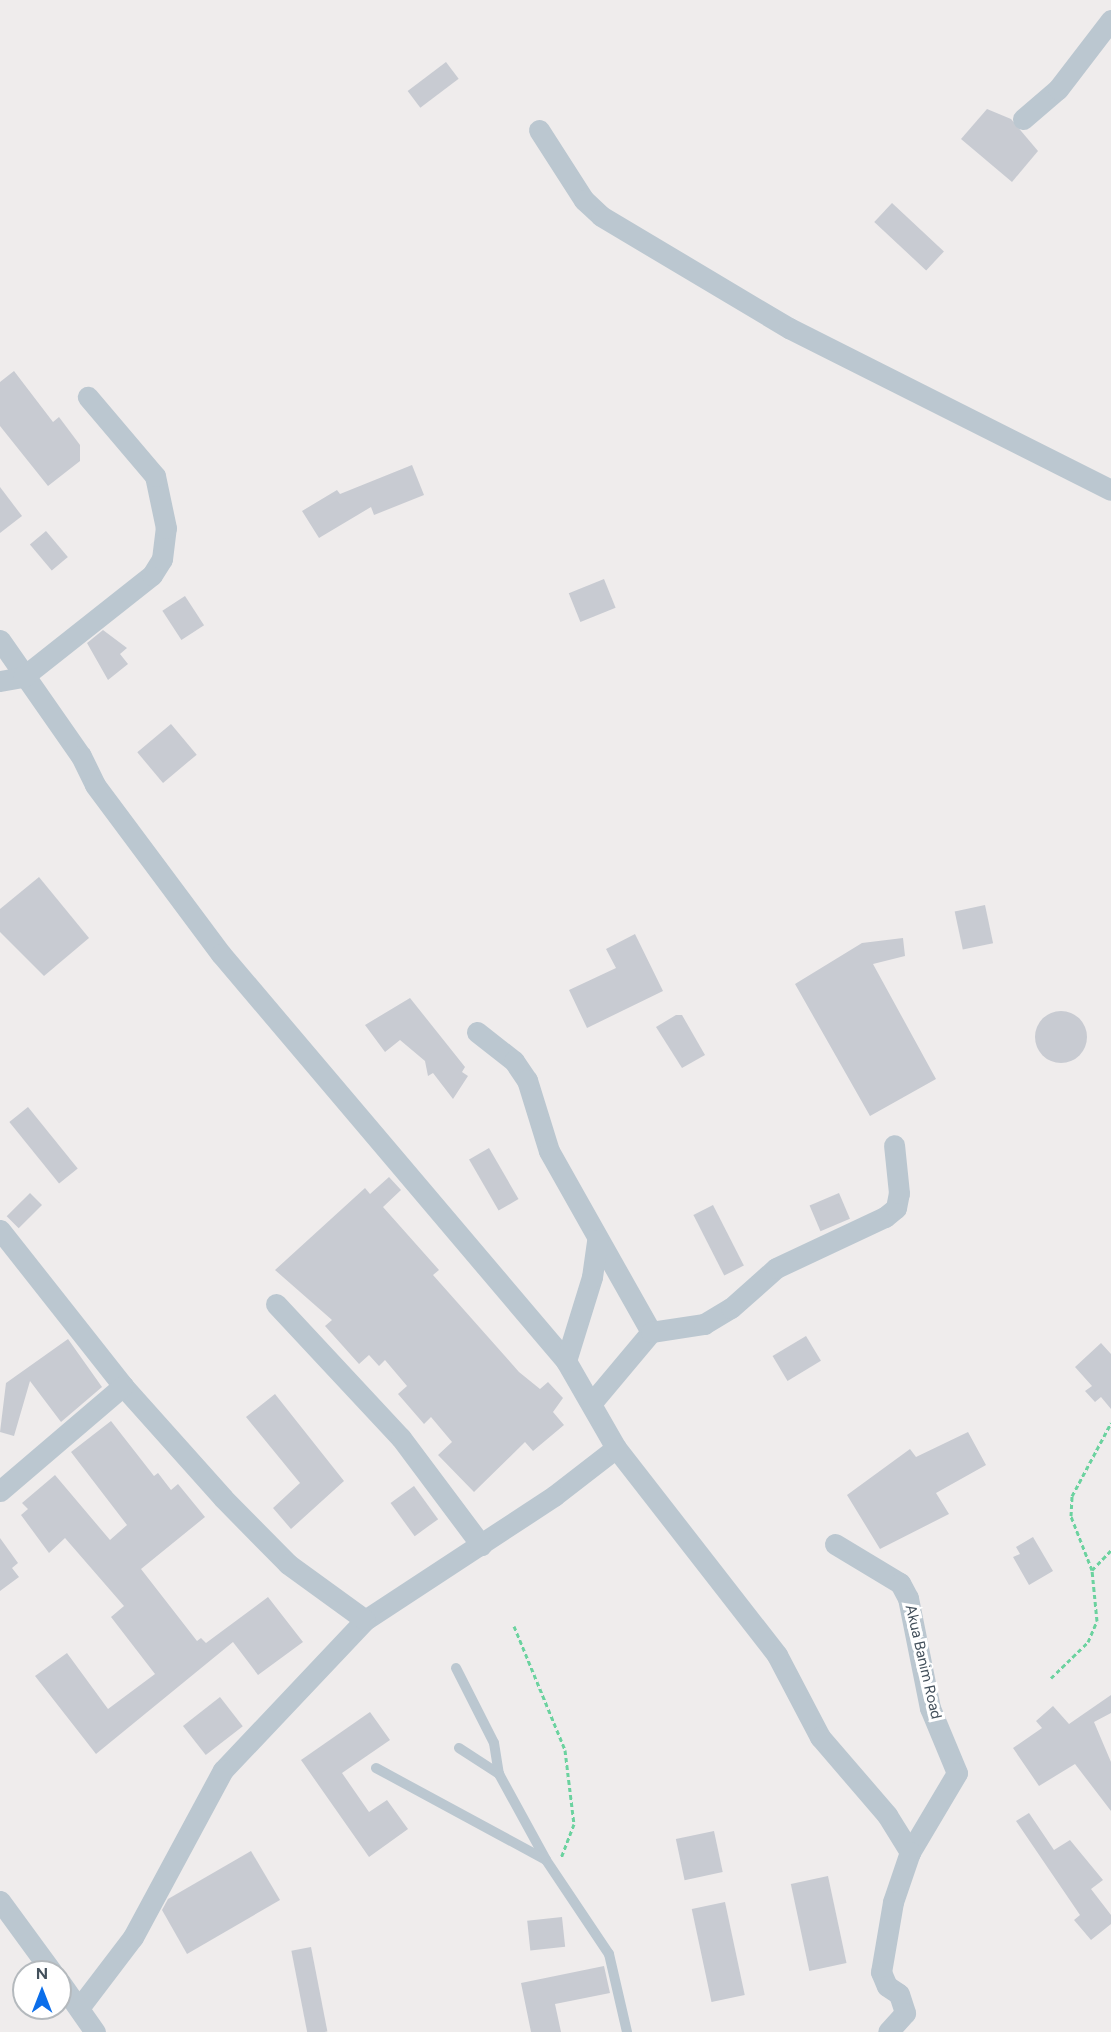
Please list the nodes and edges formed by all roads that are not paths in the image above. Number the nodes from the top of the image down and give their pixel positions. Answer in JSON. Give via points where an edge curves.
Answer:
{"nodes":[{"id":1,"x":1111,"y":20,"type":"edge"},
{"id":2,"x":1023,"y":119,"type":"dead end"},
{"id":3,"x":539,"y":130,"type":"dead end"},
{"id":4,"x":88,"y":397,"type":"dead end"},
{"id":5,"x":1111,"y":490,"type":"edge"},
{"id":6,"x":0,"y":640,"type":"edge"},
{"id":7,"x":23,"y":677,"type":"junction"},
{"id":8,"x":0,"y":681,"type":"edge"},
{"id":9,"x":477,"y":1032,"type":"dead end"},
{"id":10,"x":894,"y":1145,"type":"dead end"},
{"id":11,"x":0,"y":1230,"type":"edge"},
{"id":12,"x":597,"y":1240,"type":"junction"},
{"id":13,"x":276,"y":1304,"type":"dead end"},
{"id":14,"x":651,"y":1332,"type":"junction"},
{"id":15,"x":566,"y":1361,"type":"junction"},
{"id":16,"x":123,"y":1386,"type":"junction"},
{"id":17,"x":593,"y":1401,"type":"junction"},
{"id":18,"x":616,"y":1448,"type":"junction"},
{"id":19,"x":0,"y":1491,"type":"edge"},
{"id":20,"x":835,"y":1544,"type":"dead end"},
{"id":21,"x":482,"y":1545,"type":"junction"},
{"id":22,"x":365,"y":1620,"type":"junction"},
{"id":23,"x":456,"y":1668,"type":"dead end"},
{"id":24,"x":459,"y":1748,"type":"dead end"},
{"id":25,"x":376,"y":1768,"type":"dead end"},
{"id":26,"x":499,"y":1774,"type":"junction"},
{"id":27,"x":910,"y":1852,"type":"junction"},
{"id":28,"x":546,"y":1860,"type":"junction"},
{"id":29,"x":0,"y":1901,"type":"edge"},
{"id":30,"x":43,"y":1960,"type":"edge"},
{"id":31,"x":72,"y":1999,"type":"edge"},
{"id":32,"x":79,"y":2008,"type":"junction"},
{"id":33,"x":95,"y":2032,"type":"edge"},
{"id":34,"x":627,"y":2032,"type":"edge"},
{"id":35,"x":888,"y":2032,"type":"edge"}],
"edges":[{"from":1,"to":2,"type":"street","via":[[1058,89]]},
{"from":3,"to":5,"type":"street","via":[[584,200],[601,216],[789,328]]},
{"from":4,"to":7,"type":"street","via":[[155,476],[166,528],[162,559],[152,575]]},
{"from":6,"to":7,"type":"street"},
{"from":7,"to":8,"type":"street"},
{"from":7,"to":15,"type":"street","via":[[81,756],[95,785],[221,954]]},
{"from":9,"to":12,"type":"street","via":[[514,1061],[527,1080],[549,1151]]},
{"from":10,"to":14,"type":"street","via":[[899,1193],[896,1208],[885,1217],[776,1268],[730,1308],[704,1324]]},
{"from":11,"to":16,"type":"street"},
{"from":12,"to":14,"type":"street"},
{"from":12,"to":15,"type":"street","via":[[592,1277]]},
{"from":13,"to":21,"type":"street","via":[[401,1438]]},
{"from":14,"to":17,"type":"street"},
{"from":15,"to":17,"type":"street"},
{"from":16,"to":19,"type":"street"},
{"from":16,"to":22,"type":"street","via":[[288,1564]]},
{"from":17,"to":18,"type":"street"},
{"from":18,"to":21,"type":"street"},
{"from":18,"to":27,"type":"street","via":[[777,1654],[820,1737],[887,1815]]},
{"from":20,"to":27,"type":"street","name":"Akua Banim Road","via":[[900,1583],[908,1598],[930,1708],[953,1755],[955,1782]]},
{"from":21,"to":22,"type":"street"},
{"from":22,"to":32,"type":"street","via":[[223,1770],[133,1937]]},
{"from":23,"to":26,"type":"lane","via":[[494,1743]]},
{"from":24,"to":26,"type":"lane"},
{"from":25,"to":28,"type":"lane"},
{"from":26,"to":28,"type":"lane"},
{"from":27,"to":35,"type":"street","name":"Akua Banim Road","via":[[881,1957],[882,1980],[899,1994],[905,2013]]},
{"from":28,"to":34,"type":"lane","via":[[609,1954]]},
{"from":29,"to":30,"type":"street"},
{"from":31,"to":32,"type":"street"},
{"from":32,"to":33,"type":"street"}]}
